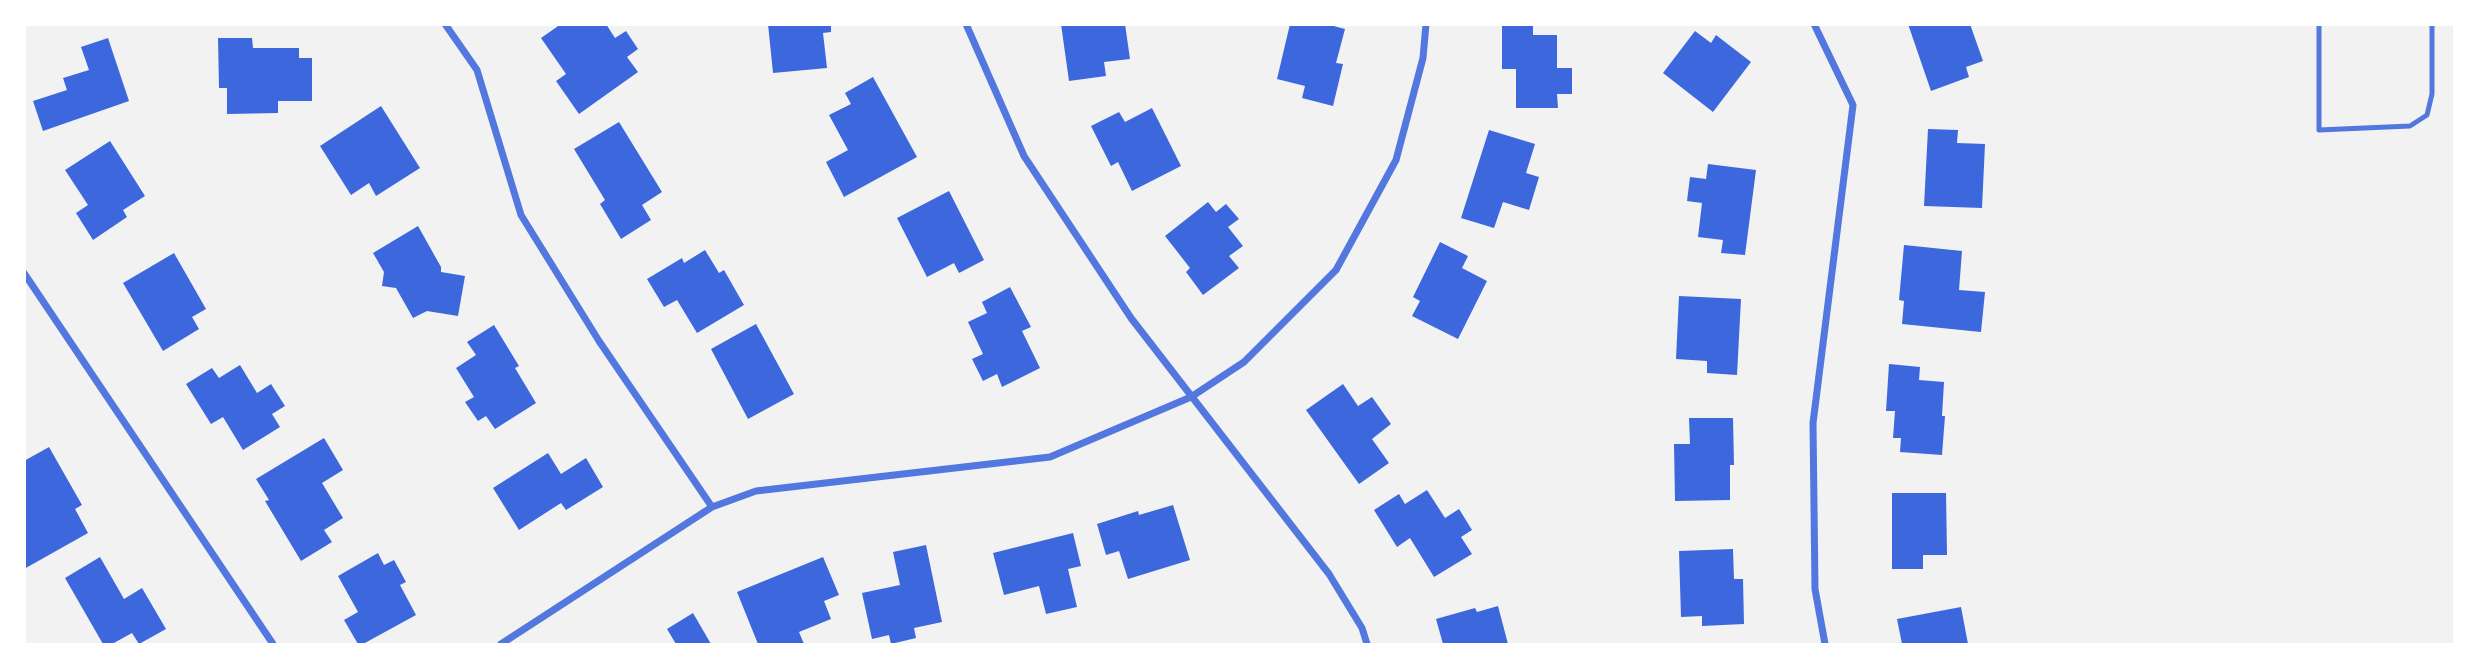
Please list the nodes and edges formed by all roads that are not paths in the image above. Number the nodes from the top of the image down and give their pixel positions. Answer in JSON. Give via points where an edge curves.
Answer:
{"nodes":[{"id":1,"x":445,"y":24,"type":"edge"},
{"id":2,"x":966,"y":24,"type":"edge"},
{"id":3,"x":1426,"y":24,"type":"edge"},
{"id":4,"x":1814,"y":24,"type":"edge"},
{"id":5,"x":2319,"y":24,"type":"edge"},
{"id":6,"x":2432,"y":24,"type":"edge"},
{"id":7,"x":24,"y":273,"type":"edge"},
{"id":8,"x":1191,"y":397,"type":"junction"},
{"id":9,"x":712,"y":507,"type":"junction"},
{"id":10,"x":273,"y":645,"type":"edge"},
{"id":11,"x":501,"y":645,"type":"edge"},
{"id":12,"x":1367,"y":645,"type":"edge"},
{"id":13,"x":1825,"y":645,"type":"edge"}],
"edges":[{"from":1,"to":9,"type":"street","via":[[477,71],[521,215],[599,341]]},
{"from":2,"to":8,"type":"street","via":[[1024,156],[1131,318]]},
{"from":3,"to":8,"type":"street","via":[[1423,58],[1396,160],[1336,270],[1244,362]]},
{"from":4,"to":13,"type":"street","via":[[1853,105],[1813,423],[1815,589]]},
{"from":5,"to":6,"type":"lane","via":[[2319,130],[2410,126],[2427,115],[2432,94]]},
{"from":7,"to":10,"type":"street"},
{"from":8,"to":9,"type":"street","via":[[1050,457],[756,491]]},
{"from":8,"to":12,"type":"street","via":[[1329,574],[1362,628]]},
{"from":9,"to":11,"type":"street"}]}
